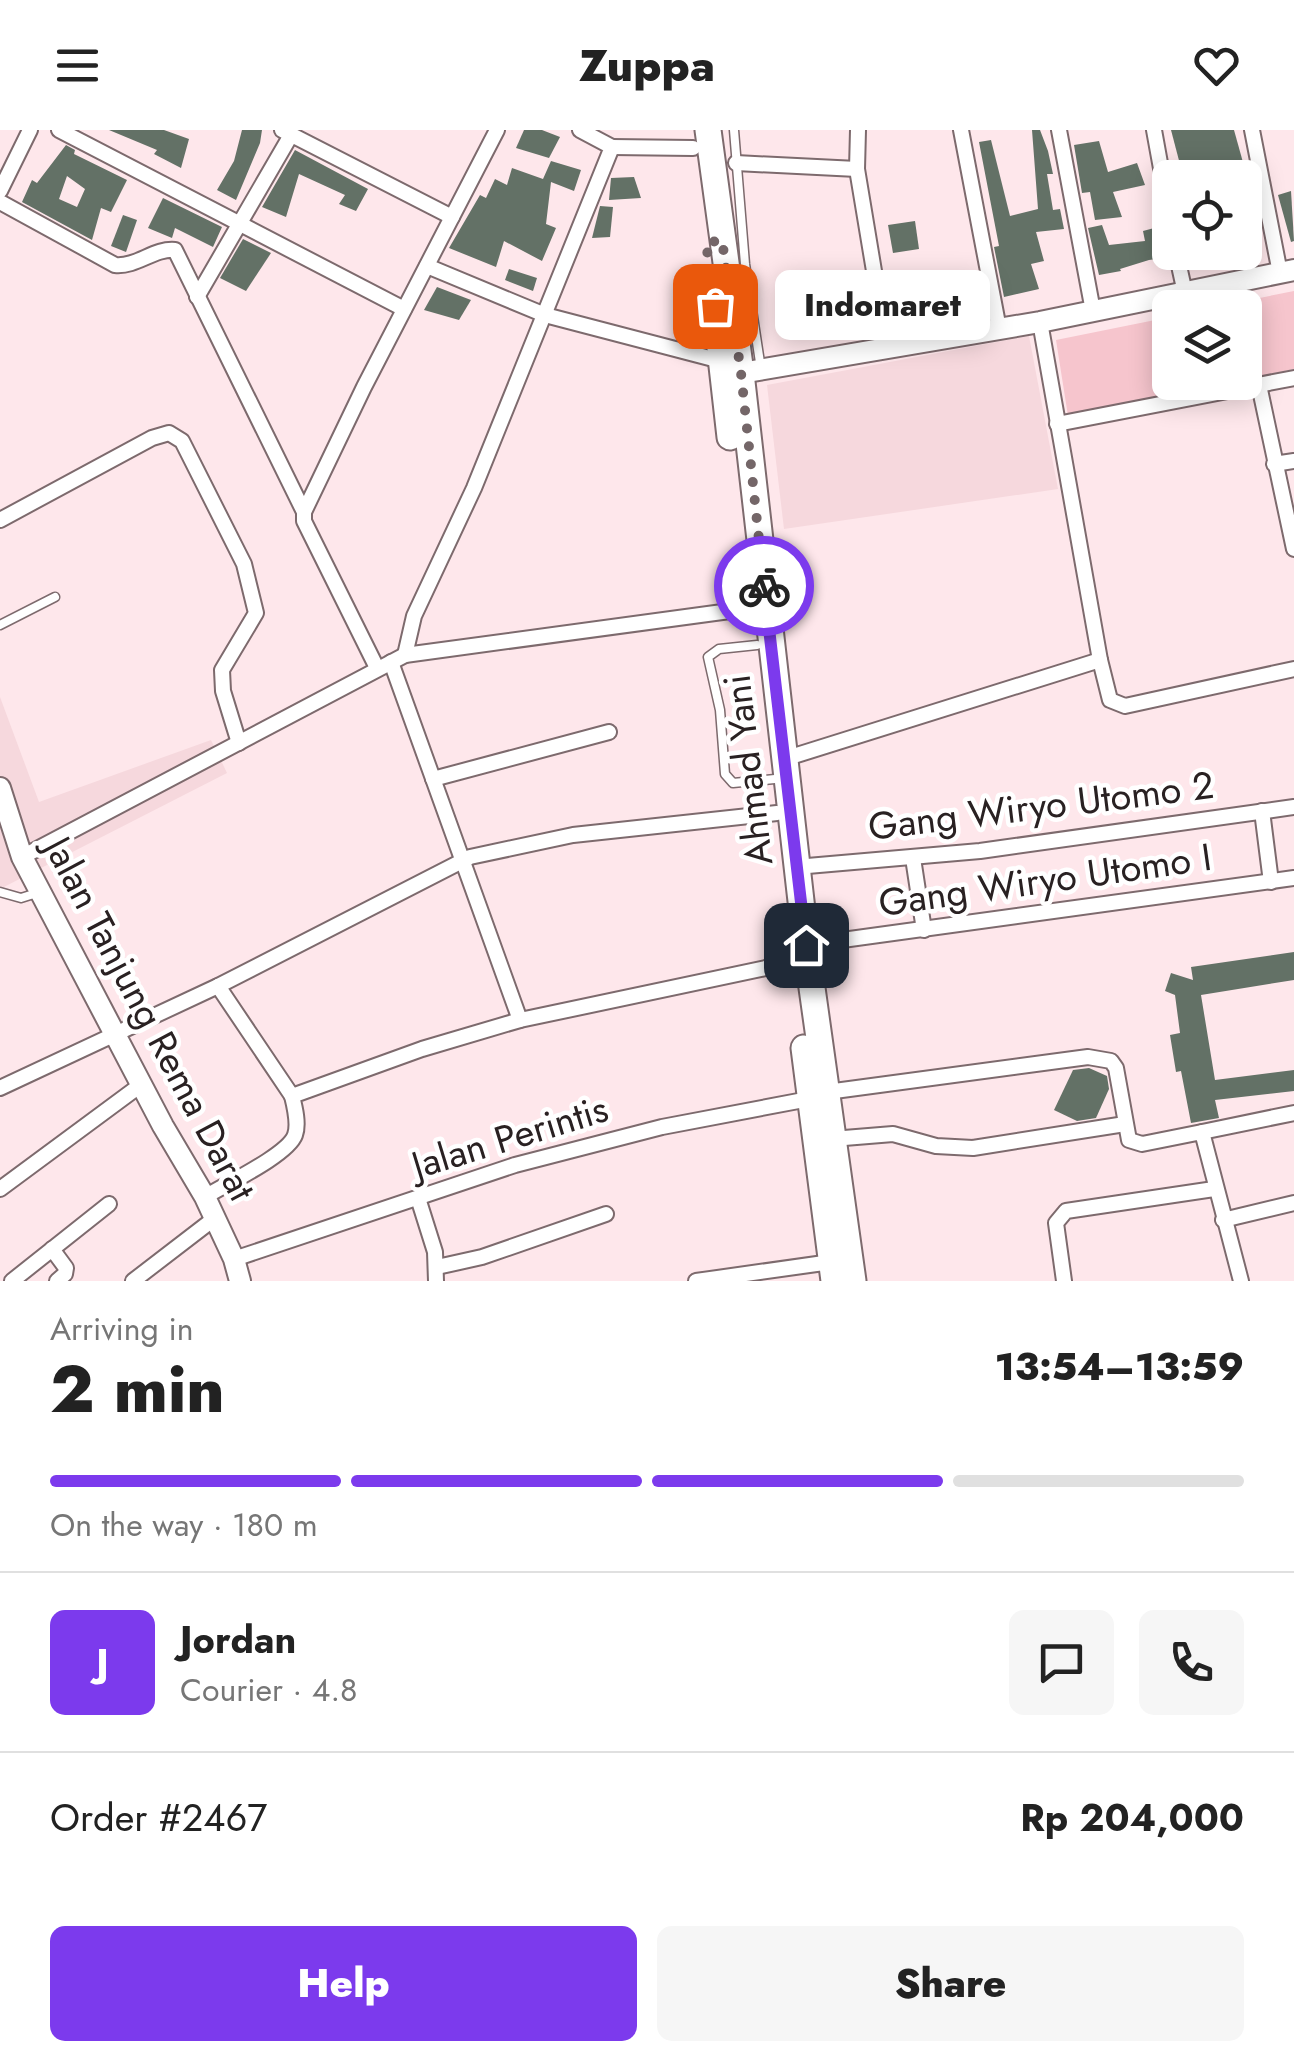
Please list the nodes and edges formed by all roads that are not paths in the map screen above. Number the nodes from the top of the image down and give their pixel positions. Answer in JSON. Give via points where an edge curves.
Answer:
{"nodes":[{"id":1,"x":30,"y":130,"type":"edge"},
{"id":2,"x":59,"y":130,"type":"edge"},
{"id":3,"x":497,"y":130,"type":"edge"},
{"id":4,"x":580,"y":130,"type":"edge"},
{"id":5,"x":734,"y":130,"type":"edge"},
{"id":6,"x":858,"y":130,"type":"edge"},
{"id":7,"x":962,"y":130,"type":"edge"},
{"id":8,"x":1059,"y":130,"type":"edge"},
{"id":9,"x":1154,"y":130,"type":"edge"},
{"id":10,"x":1252,"y":130,"type":"edge"},
{"id":11,"x":286,"y":132,"type":"edge"},
{"id":12,"x":697,"y":136,"type":"edge"},
{"id":13,"x":612,"y":148,"type":"junction"},
{"id":14,"x":1159,"y":160,"type":"edge"},
{"id":15,"x":736,"y":163,"type":"junction"},
{"id":16,"x":856,"y":169,"type":"junction"},
{"id":17,"x":0,"y":191,"type":"edge"},
{"id":18,"x":0,"y":202,"type":"edge"},
{"id":19,"x":452,"y":217,"type":"junction"},
{"id":20,"x":242,"y":224,"type":"junction"},
{"id":21,"x":712,"y":232,"type":"junction"},
{"id":22,"x":427,"y":266,"type":"junction"},
{"id":23,"x":1287,"y":271,"type":"edge"},
{"id":24,"x":737,"y":281,"type":"junction"},
{"id":25,"x":1199,"y":290,"type":"edge"},
{"id":26,"x":197,"y":297,"type":"junction"},
{"id":27,"x":1152,"y":299,"type":"edge"},
{"id":28,"x":404,"y":309,"type":"junction"},
{"id":29,"x":1093,"y":311,"type":"junction"},
{"id":30,"x":545,"y":315,"type":"junction"},
{"id":31,"x":1040,"y":322,"type":"junction"},
{"id":32,"x":1000,"y":329,"type":"junction"},
{"id":33,"x":887,"y":348,"type":"junction"},
{"id":34,"x":741,"y":368,"type":"junction"},
{"id":35,"x":1294,"y":378,"type":"edge"},
{"id":36,"x":1262,"y":384,"type":"edge"},
{"id":37,"x":1182,"y":400,"type":"edge"},
{"id":38,"x":1262,"y":400,"type":"edge"},
{"id":39,"x":1058,"y":424,"type":"junction"},
{"id":40,"x":1294,"y":461,"type":"edge"},
{"id":41,"x":1274,"y":464,"type":"junction"},
{"id":42,"x":304,"y":512,"type":"junction"},
{"id":43,"x":0,"y":520,"type":"edge"},
{"id":44,"x":1294,"y":549,"type":"edge"},
{"id":45,"x":55,"y":597,"type":"dead end"},
{"id":46,"x":752,"y":608,"type":"junction"},
{"id":47,"x":0,"y":625,"type":"edge"},
{"id":48,"x":757,"y":644,"type":"junction"},
{"id":49,"x":406,"y":655,"type":"junction"},
{"id":50,"x":1100,"y":660,"type":"junction"},
{"id":51,"x":384,"y":665,"type":"junction"},
{"id":52,"x":1294,"y":669,"type":"edge"},
{"id":53,"x":609,"y":732,"type":"dead end"},
{"id":54,"x":239,"y":743,"type":"junction"},
{"id":55,"x":781,"y":772,"type":"junction"},
{"id":56,"x":433,"y":779,"type":"junction"},
{"id":57,"x":0,"y":788,"type":"edge"},
{"id":58,"x":1294,"y":807,"type":"edge"},
{"id":59,"x":1262,"y":811,"type":"junction"},
{"id":60,"x":776,"y":813,"type":"junction"},
{"id":61,"x":22,"y":857,"type":"junction"},
{"id":62,"x":912,"y":858,"type":"junction"},
{"id":63,"x":462,"y":861,"type":"junction"},
{"id":64,"x":796,"y":867,"type":"junction"},
{"id":65,"x":1294,"y":878,"type":"edge"},
{"id":66,"x":1271,"y":882,"type":"junction"},
{"id":67,"x":0,"y":892,"type":"edge"},
{"id":68,"x":40,"y":892,"type":"junction"},
{"id":69,"x":924,"y":930,"type":"junction"},
{"id":70,"x":800,"y":954,"type":"junction"},
{"id":71,"x":218,"y":986,"type":"junction"},
{"id":72,"x":520,"y":1020,"type":"junction"},
{"id":73,"x":114,"y":1032,"type":"junction"},
{"id":74,"x":142,"y":1084,"type":"junction"},
{"id":75,"x":0,"y":1088,"type":"edge"},
{"id":76,"x":292,"y":1096,"type":"junction"},
{"id":77,"x":818,"y":1096,"type":"junction"},
{"id":78,"x":1294,"y":1114,"type":"edge"},
{"id":79,"x":1125,"y":1124,"type":"junction"},
{"id":80,"x":1202,"y":1132,"type":"junction"},
{"id":81,"x":829,"y":1155,"type":"junction"},
{"id":82,"x":1214,"y":1188,"type":"junction"},
{"id":83,"x":0,"y":1189,"type":"edge"},
{"id":84,"x":831,"y":1194,"type":"junction"},
{"id":85,"x":204,"y":1197,"type":"junction"},
{"id":86,"x":418,"y":1198,"type":"junction"},
{"id":87,"x":1294,"y":1203,"type":"edge"},
{"id":88,"x":109,"y":1204,"type":"dead end"},
{"id":89,"x":606,"y":1214,"type":"dead end"},
{"id":90,"x":215,"y":1218,"type":"junction"},
{"id":91,"x":1224,"y":1220,"type":"junction"},
{"id":92,"x":52,"y":1249,"type":"junction"},
{"id":93,"x":234,"y":1258,"type":"junction"},
{"id":94,"x":833,"y":1272,"type":"edge"},
{"id":95,"x":437,"y":1274,"type":"edge"},
{"id":96,"x":12,"y":1281,"type":"edge"},
{"id":97,"x":57,"y":1281,"type":"edge"},
{"id":98,"x":133,"y":1281,"type":"edge"},
{"id":99,"x":240,"y":1281,"type":"edge"},
{"id":100,"x":696,"y":1281,"type":"edge"},
{"id":101,"x":852,"y":1281,"type":"edge"},
{"id":102,"x":1064,"y":1281,"type":"edge"},
{"id":103,"x":1241,"y":1281,"type":"edge"}],
"edges":[{"from":1,"to":17,"type":"street"},
{"from":2,"to":20,"type":"street"},
{"from":3,"to":19,"type":"street"},
{"from":4,"to":13,"type":"street"},
{"from":5,"to":15,"type":"lane"},
{"from":6,"to":16,"type":"street"},
{"from":7,"to":32,"type":"street"},
{"from":8,"to":29,"type":"street"},
{"from":9,"to":14,"type":"street"},
{"from":10,"to":23,"type":"street"},
{"from":11,"to":19,"type":"street"},
{"from":11,"to":20,"type":"street"},
{"from":12,"to":13,"type":"street"},
{"from":12,"to":21,"type":"highway"},
{"from":13,"to":30,"type":"street"},
{"from":15,"to":16,"type":"street"},
{"from":15,"to":24,"type":"lane"},
{"from":16,"to":33,"type":"street"},
{"from":18,"to":26,"type":"street","via":[[116,265],[175,250]]},
{"from":19,"to":22,"type":"street"},
{"from":20,"to":26,"type":"street"},
{"from":20,"to":28,"type":"street"},
{"from":21,"to":24,"type":"highway","name":"Ahmad Yani"},
{"from":21,"to":34,"type":"highway"},
{"from":22,"to":28,"type":"street"},
{"from":22,"to":30,"type":"street"},
{"from":23,"to":25,"type":"street"},
{"from":24,"to":34,"type":"highway","name":"Ahmad Yani"},
{"from":26,"to":42,"type":"street"},
{"from":27,"to":29,"type":"street"},
{"from":28,"to":42,"type":"street"},
{"from":29,"to":31,"type":"street"},
{"from":30,"to":34,"type":"street"},
{"from":30,"to":49,"type":"street","via":[[414,616]]},
{"from":31,"to":32,"type":"street"},
{"from":31,"to":39,"type":"street"},
{"from":32,"to":33,"type":"street"},
{"from":33,"to":34,"type":"street"},
{"from":34,"to":46,"type":"highway"},
{"from":34,"to":55,"type":"highway","name":"Ahmad Yani"},
{"from":35,"to":36,"type":"street"},
{"from":37,"to":39,"type":"street"},
{"from":38,"to":41,"type":"street"},
{"from":39,"to":50,"type":"street"},
{"from":40,"to":41,"type":"street"},
{"from":41,"to":44,"type":"street"},
{"from":42,"to":51,"type":"street"},
{"from":43,"to":54,"type":"street","via":[[152,438],[169,433],[182,441],[244,564],[256,613],[222,670]]},
{"from":45,"to":47,"type":"lane"},
{"from":46,"to":48,"type":"highway"},
{"from":46,"to":49,"type":"street"},
{"from":48,"to":55,"type":"highway"},
{"from":48,"to":55,"type":"lane","via":[[708,657],[725,774],[734,783]]},
{"from":49,"to":51,"type":"street"},
{"from":50,"to":52,"type":"street","via":[[1110,700],[1120,706]]},
{"from":50,"to":55,"type":"street"},
{"from":51,"to":54,"type":"street"},
{"from":51,"to":56,"type":"street"},
{"from":53,"to":56,"type":"street"},
{"from":54,"to":61,"type":"street"},
{"from":55,"to":60,"type":"highway"},
{"from":55,"to":64,"type":"highway","name":"Ahmad Yani"},
{"from":56,"to":63,"type":"street"},
{"from":57,"to":61,"type":"street","name":"Jalan Tanjung Rema Darat"},
{"from":58,"to":59,"type":"street","name":"Gang Wiryo Utomo 2"},
{"from":59,"to":62,"type":"street","name":"Gang Wiryo Utomo 2"},
{"from":59,"to":66,"type":"street"},
{"from":60,"to":63,"type":"street","via":[[573,835]]},
{"from":60,"to":70,"type":"highway"},
{"from":61,"to":68,"type":"street","name":"Jalan Tanjung Rema Darat"},
{"from":62,"to":64,"type":"street","name":"Gang Wiryo Utomo 2"},
{"from":62,"to":69,"type":"street"},
{"from":63,"to":71,"type":"street"},
{"from":63,"to":72,"type":"street"},
{"from":64,"to":70,"type":"highway","name":"Ahmad Yani"},
{"from":65,"to":66,"type":"street","name":"Gang Wiryo Utomo I"},
{"from":66,"to":69,"type":"street","name":"Gang Wiryo Utomo I"},
{"from":67,"to":68,"type":"lane","via":[[21,898]]},
{"from":68,"to":73,"type":"street","name":"Jalan Tanjung Rema Darat"},
{"from":69,"to":70,"type":"street","name":"Gang Wiryo Utomo I"},
{"from":70,"to":72,"type":"street","name":"Gang Wiryo Utomo I"},
{"from":70,"to":77,"type":"highway"},
{"from":71,"to":73,"type":"street"},
{"from":71,"to":76,"type":"street"},
{"from":72,"to":76,"type":"street","name":"Gang Wiryo Utomo I"},
{"from":73,"to":74,"type":"street","name":"Jalan Tanjung Rema Darat"},
{"from":73,"to":75,"type":"street"},
{"from":74,"to":83,"type":"street"},
{"from":74,"to":85,"type":"street","name":"Jalan Tanjung Rema Darat"},
{"from":76,"to":85,"type":"street","via":[[293,1140]]},
{"from":77,"to":79,"type":"street","name":"Jalan Perintis","via":[[1101,1058],[1116,1068]]},
{"from":77,"to":81,"type":"highway"},
{"from":77,"to":86,"type":"street","name":"Jalan Perintis","via":[[599,1142]]},
{"from":78,"to":80,"type":"street"},
{"from":79,"to":80,"type":"street","via":[[1129,1140],[1138,1144]]},
{"from":79,"to":81,"type":"street","via":[[973,1148],[893,1134]]},
{"from":80,"to":82,"type":"street"},
{"from":81,"to":84,"type":"highway"},
{"from":82,"to":91,"type":"street"},
{"from":82,"to":102,"type":"street","via":[[1066,1211],[1056,1223]]},
{"from":84,"to":94,"type":"highway"},
{"from":84,"to":101,"type":"highway"},
{"from":85,"to":90,"type":"street","name":"Jalan Tanjung Rema Darat"},
{"from":86,"to":93,"type":"street","name":"Jalan Perintis"},
{"from":86,"to":95,"type":"street"},
{"from":87,"to":91,"type":"street"},
{"from":88,"to":92,"type":"street"},
{"from":89,"to":95,"type":"street"},
{"from":90,"to":93,"type":"street","name":"Jalan Tanjung Rema Darat"},
{"from":90,"to":98,"type":"street"},
{"from":91,"to":103,"type":"street"},
{"from":92,"to":96,"type":"street"},
{"from":92,"to":97,"type":"street","via":[[66,1268]]},
{"from":93,"to":99,"type":"street","name":"Jalan Tanjung Rema Darat"},
{"from":94,"to":100,"type":"street"}]}
